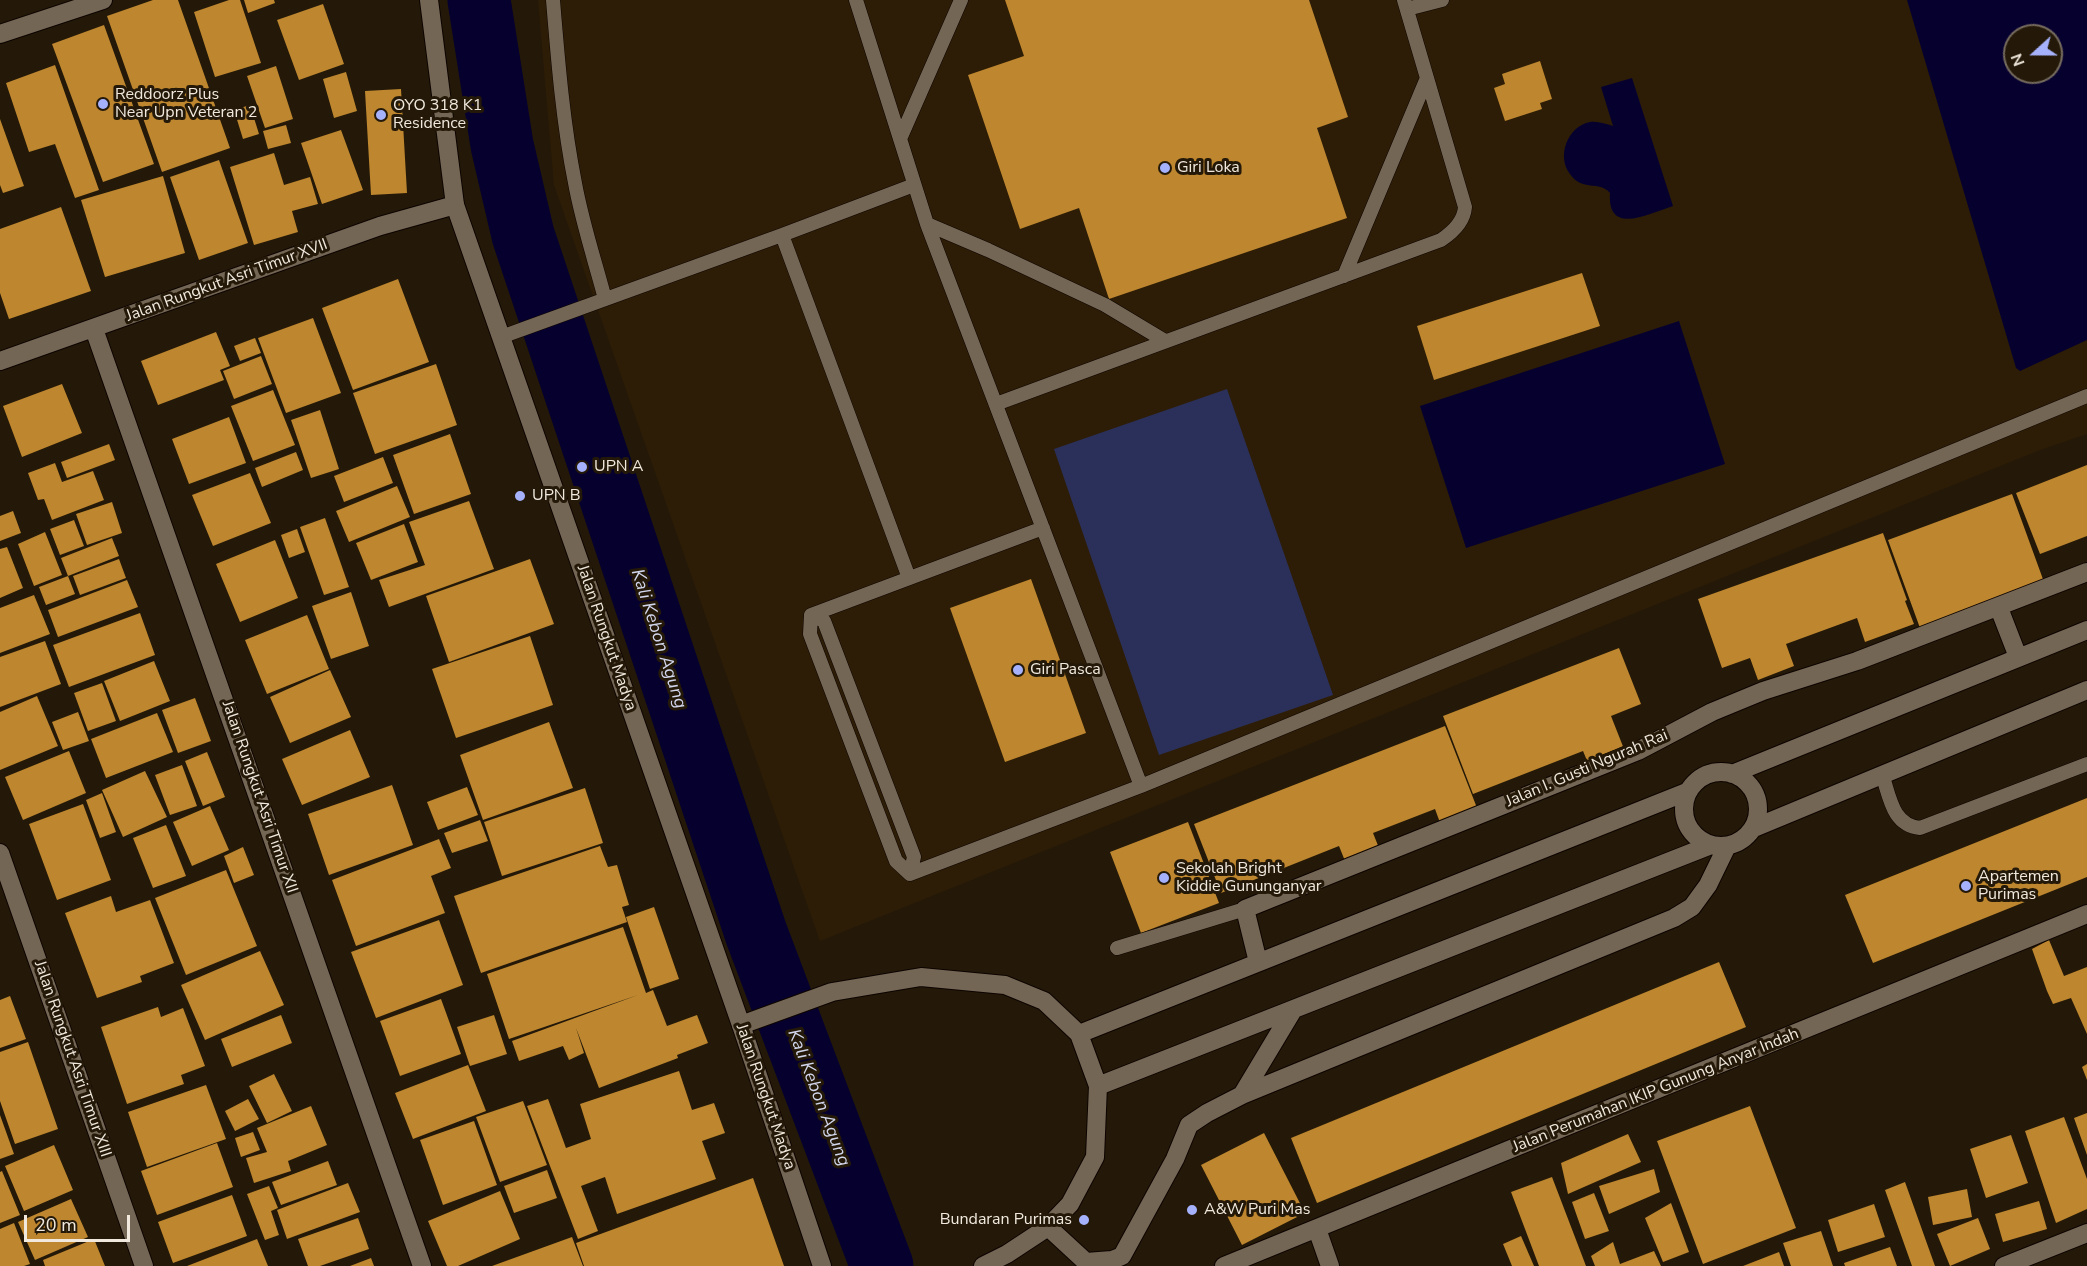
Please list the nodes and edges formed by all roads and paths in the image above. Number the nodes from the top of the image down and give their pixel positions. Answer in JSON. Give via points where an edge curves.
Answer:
{"nodes":[{"id":1,"x":103,"y":0,"type":"edge"},
{"id":2,"x":429,"y":0,"type":"edge"},
{"id":3,"x":553,"y":0,"type":"edge"},
{"id":4,"x":856,"y":0,"type":"edge"},
{"id":5,"x":961,"y":0,"type":"edge"},
{"id":6,"x":1443,"y":0,"type":"edge"},
{"id":7,"x":1406,"y":4,"type":"edge"},
{"id":8,"x":0,"y":34,"type":"edge"},
{"id":9,"x":1427,"y":78,"type":"junction"},
{"id":10,"x":900,"y":139,"type":"junction"},
{"id":11,"x":914,"y":185,"type":"junction"},
{"id":12,"x":455,"y":205,"type":"junction"},
{"id":13,"x":927,"y":224,"type":"junction"},
{"id":14,"x":782,"y":235,"type":"junction"},
{"id":15,"x":1344,"y":276,"type":"junction"},
{"id":16,"x":605,"y":299,"type":"junction"},
{"id":17,"x":94,"y":329,"type":"junction"},
{"id":18,"x":501,"y":337,"type":"junction"},
{"id":19,"x":1165,"y":341,"type":"junction"},
{"id":20,"x":0,"y":361,"type":"edge"},
{"id":21,"x":2087,"y":396,"type":"edge"},
{"id":22,"x":996,"y":404,"type":"junction"},
{"id":23,"x":1043,"y":528,"type":"junction"},
{"id":24,"x":2087,"y":572,"type":"edge"},
{"id":25,"x":909,"y":578,"type":"junction"},
{"id":26,"x":2000,"y":608,"type":"junction"},
{"id":27,"x":2087,"y":630,"type":"edge"},
{"id":28,"x":2018,"y":657,"type":"junction"},
{"id":29,"x":2087,"y":690,"type":"edge"},
{"id":30,"x":2087,"y":764,"type":"edge"},
{"id":31,"x":1732,"y":774,"type":"junction"},
{"id":32,"x":1882,"y":774,"type":"junction"},
{"id":33,"x":1141,"y":786,"type":"junction"},
{"id":34,"x":1689,"y":791,"type":"junction"},
{"id":35,"x":1754,"y":828,"type":"junction"},
{"id":36,"x":1719,"y":846,"type":"junction"},
{"id":37,"x":0,"y":853,"type":"edge"},
{"id":38,"x":1245,"y":909,"type":"junction"},
{"id":39,"x":2087,"y":914,"type":"edge"},
{"id":40,"x":1117,"y":948,"type":"dead end"},
{"id":41,"x":1258,"y":962,"type":"junction"},
{"id":42,"x":1293,"y":1010,"type":"junction"},
{"id":43,"x":741,"y":1025,"type":"junction"},
{"id":44,"x":1079,"y":1034,"type":"junction"},
{"id":45,"x":1098,"y":1086,"type":"junction"},
{"id":46,"x":1242,"y":1095,"type":"junction"},
{"id":47,"x":1048,"y":1227,"type":"junction"},
{"id":48,"x":1317,"y":1229,"type":"junction"},
{"id":49,"x":2087,"y":1233,"type":"edge"},
{"id":50,"x":144,"y":1266,"type":"edge"},
{"id":51,"x":422,"y":1266,"type":"edge"},
{"id":52,"x":822,"y":1266,"type":"edge"},
{"id":53,"x":983,"y":1266,"type":"edge"},
{"id":54,"x":1224,"y":1266,"type":"edge"},
{"id":55,"x":1330,"y":1266,"type":"edge"},
{"id":56,"x":2004,"y":1266,"type":"edge"}],
"edges":[{"from":1,"to":8,"type":"street"},
{"from":2,"to":12,"type":"street","name":"Jalan Rungkut Madya"},
{"from":3,"to":16,"type":"lane","via":[[571,164]]},
{"from":4,"to":10,"type":"lane"},
{"from":5,"to":10,"type":"lane"},
{"from":6,"to":7,"type":"lane"},
{"from":7,"to":9,"type":"lane"},
{"from":9,"to":15,"type":"lane"},
{"from":9,"to":15,"type":"lane","via":[[1465,214],[1455,230],[1441,240]]},
{"from":10,"to":11,"type":"lane"},
{"from":11,"to":13,"type":"lane"},
{"from":11,"to":14,"type":"lane"},
{"from":12,"to":17,"type":"street","name":"Jalan Rungkut Asri Timur XVII","via":[[380,226]]},
{"from":12,"to":18,"type":"street","name":"Jalan Rungkut Madya"},
{"from":13,"to":19,"type":"lane","via":[[1105,305]]},
{"from":13,"to":22,"type":"lane"},
{"from":14,"to":16,"type":"lane"},
{"from":14,"to":25,"type":"lane"},
{"from":15,"to":19,"type":"lane"},
{"from":16,"to":18,"type":"lane"},
{"from":17,"to":20,"type":"street","name":"Jalan Rungkut Asri Timur XVII"},
{"from":17,"to":51,"type":"street","name":"Jalan Rungkut Asri Timur XII"},
{"from":18,"to":43,"type":"street","name":"Jalan Rungkut Madya"},
{"from":19,"to":22,"type":"lane"},
{"from":21,"to":33,"type":"lane"},
{"from":22,"to":23,"type":"lane"},
{"from":23,"to":25,"type":"lane"},
{"from":23,"to":33,"type":"lane"},
{"from":24,"to":26,"type":"street","name":"Jalan I. Gusti Ngurah Rai"},
{"from":25,"to":33,"type":"lane","via":[[811,615],[810,634],[896,861],[910,874]]},
{"from":26,"to":28,"type":"street"},
{"from":26,"to":38,"type":"street","name":"Jalan I. Gusti Ngurah Rai","via":[[1753,695],[1638,751]]},
{"from":27,"to":28,"type":"street"},
{"from":28,"to":31,"type":"street"},
{"from":29,"to":32,"type":"street"},
{"from":30,"to":32,"type":"lane","via":[[1920,828],[1900,820]]},
{"from":31,"to":34,"type":"street","via":[[1716,772],[1700,778]]},
{"from":31,"to":35,"type":"street","via":[[1747,782],[1756,796],[1759,812]]},
{"from":32,"to":35,"type":"street"},
{"from":34,"to":36,"type":"street","via":[[1684,806],[1687,823],[1696,837]]},
{"from":34,"to":41,"type":"street"},
{"from":35,"to":36,"type":"street","via":[[1743,840]]},
{"from":36,"to":42,"type":"street"},
{"from":36,"to":46,"type":"street","via":[[1708,885],[1692,907],[1674,918]]},
{"from":37,"to":50,"type":"street","name":"Jalan Rungkut Asri Timur XIII"},
{"from":38,"to":40,"type":"lane","name":"Jalan I. Gusti Ngurah Rai"},
{"from":38,"to":41,"type":"street"},
{"from":39,"to":48,"type":"street","name":"Jalan Perumahan IKIP Gunung Anyar Indah"},
{"from":41,"to":44,"type":"street"},
{"from":42,"to":45,"type":"street"},
{"from":42,"to":46,"type":"street"},
{"from":43,"to":44,"type":"street","via":[[832,993],[921,977],[1005,985],[1044,1001]]},
{"from":43,"to":52,"type":"street","name":"Jalan Rungkut Madya"},
{"from":44,"to":45,"type":"street"},
{"from":45,"to":47,"type":"street","via":[[1095,1156],[1070,1204]]},
{"from":46,"to":47,"type":"street","via":[[1189,1125],[1175,1159],[1122,1256],[1086,1262]]},
{"from":47,"to":53,"type":"street"},
{"from":48,"to":54,"type":"street","name":"Jalan Perumahan IKIP Gunung Anyar Indah"},
{"from":48,"to":55,"type":"street"},
{"from":49,"to":56,"type":"street"}]}
